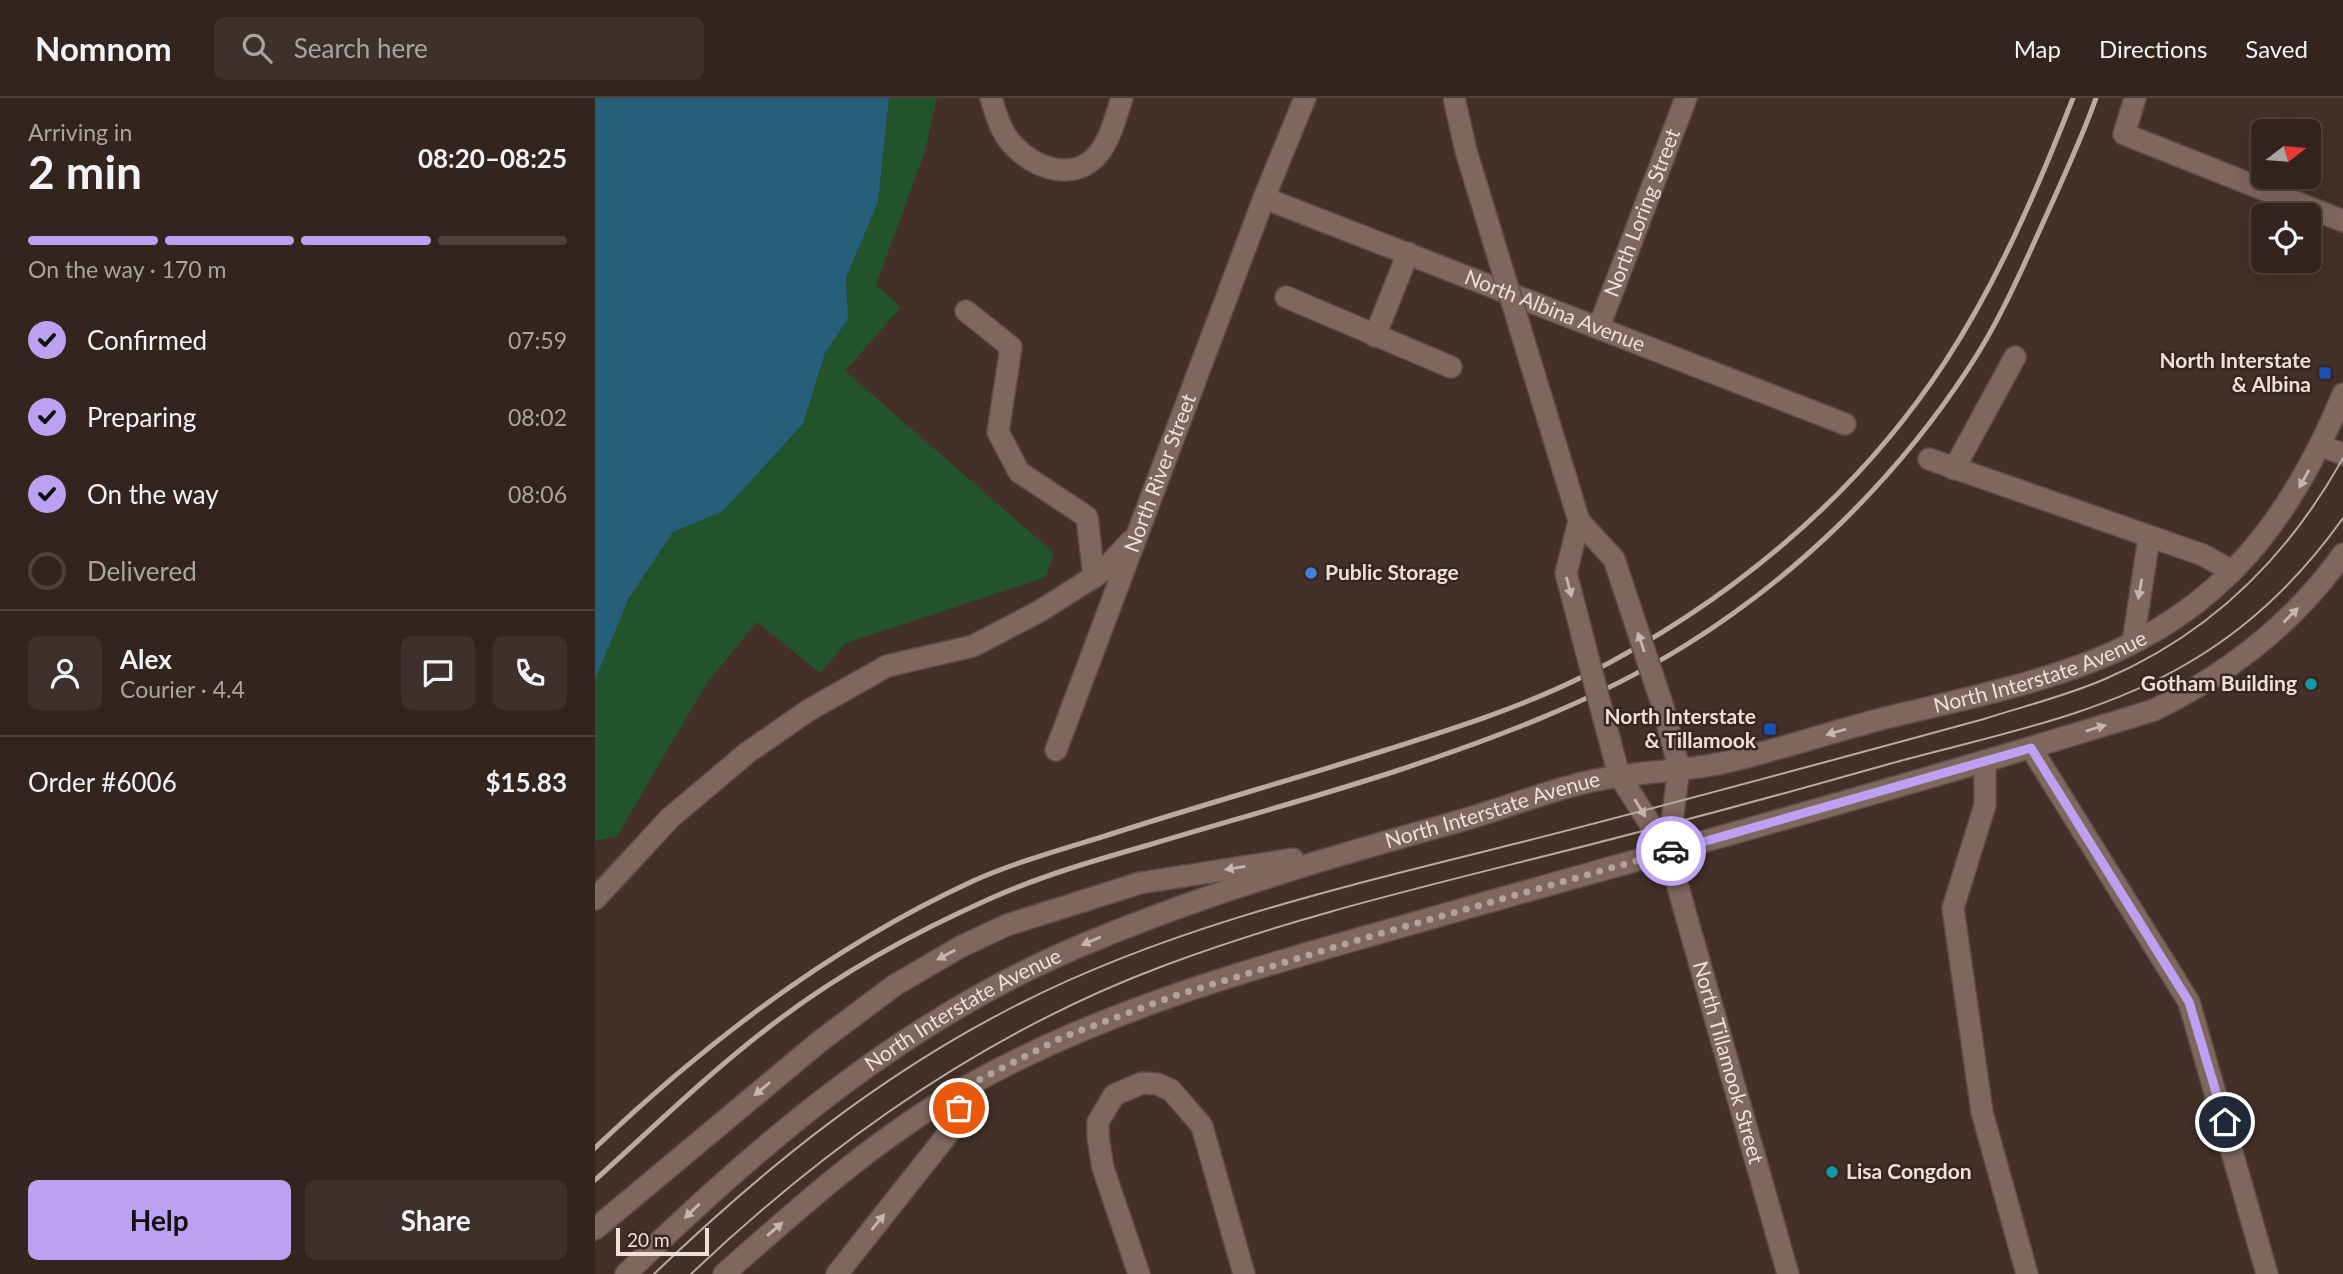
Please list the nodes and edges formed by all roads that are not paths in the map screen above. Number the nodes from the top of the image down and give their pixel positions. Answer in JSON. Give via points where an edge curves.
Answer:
{"nodes":[{"id":1,"x":991,"y":98,"type":"edge"},
{"id":2,"x":1122,"y":98,"type":"edge"},
{"id":3,"x":1305,"y":98,"type":"edge"},
{"id":4,"x":1454,"y":98,"type":"edge"},
{"id":5,"x":1686,"y":98,"type":"edge"},
{"id":6,"x":2135,"y":98,"type":"edge"},
{"id":7,"x":1264,"y":198,"type":"junction"},
{"id":8,"x":2343,"y":221,"type":"edge"},
{"id":9,"x":1408,"y":253,"type":"junction"},
{"id":10,"x":1286,"y":297,"type":"dead end"},
{"id":11,"x":966,"y":311,"type":"dead end"},
{"id":12,"x":1599,"y":327,"type":"junction"},
{"id":13,"x":1375,"y":336,"type":"junction"},
{"id":14,"x":2015,"y":357,"type":"dead end"},
{"id":15,"x":1451,"y":367,"type":"dead end"},
{"id":16,"x":2343,"y":394,"type":"edge"},
{"id":17,"x":1845,"y":424,"type":"dead end"},
{"id":18,"x":2321,"y":446,"type":"junction"},
{"id":19,"x":2343,"y":454,"type":"edge"},
{"id":20,"x":1929,"y":459,"type":"dead end"},
{"id":21,"x":1954,"y":469,"type":"junction"},
{"id":22,"x":1579,"y":521,"type":"junction"},
{"id":23,"x":1138,"y":534,"type":"junction"},
{"id":24,"x":2149,"y":538,"type":"junction"},
{"id":25,"x":2343,"y":554,"type":"edge"},
{"id":26,"x":2232,"y":570,"type":"junction"},
{"id":27,"x":1094,"y":577,"type":"junction"},
{"id":28,"x":2133,"y":642,"type":"junction"},
{"id":29,"x":2031,"y":748,"type":"junction"},
{"id":30,"x":1056,"y":750,"type":"dead end"},
{"id":31,"x":1985,"y":761,"type":"junction"},
{"id":32,"x":1679,"y":768,"type":"junction"},
{"id":33,"x":1619,"y":775,"type":"junction"},
{"id":34,"x":1350,"y":851,"type":"junction"},
{"id":35,"x":1668,"y":852,"type":"junction"},
{"id":36,"x":595,"y":900,"type":"edge"},
{"id":37,"x":967,"y":1086,"type":"junction"},
{"id":38,"x":595,"y":1229,"type":"edge"},
{"id":39,"x":626,"y":1274,"type":"edge"},
{"id":40,"x":724,"y":1274,"type":"edge"},
{"id":41,"x":837,"y":1274,"type":"edge"},
{"id":42,"x":1139,"y":1274,"type":"edge"},
{"id":43,"x":1244,"y":1274,"type":"edge"},
{"id":44,"x":1788,"y":1274,"type":"edge"},
{"id":45,"x":2028,"y":1274,"type":"edge"},
{"id":46,"x":2267,"y":1274,"type":"edge"}],
"edges":[{"from":1,"to":2,"type":"street","via":[[999,123],[1014,146],[1036,163],[1062,172],[1076,169],[1100,152]]},
{"from":3,"to":7,"type":"street","name":"North River Street"},
{"from":4,"to":22,"type":"street","name":"North Tillamook Street","bridge":true,"via":[[1466,151]]},
{"from":5,"to":12,"type":"street","name":"North Loring Street"},
{"from":6,"to":8,"type":"street","via":[[2124,134]]},
{"from":7,"to":9,"type":"street","name":"North Albina Avenue"},
{"from":7,"to":23,"type":"street","name":"North River Street"},
{"from":9,"to":12,"type":"street","name":"North Albina Avenue"},
{"from":9,"to":13,"type":"street"},
{"from":10,"to":13,"type":"street"},
{"from":11,"to":27,"type":"street","via":[[1011,347],[998,432],[1019,472],[1087,517]]},
{"from":12,"to":17,"type":"street","name":"North Albina Avenue"},
{"from":13,"to":15,"type":"street"},
{"from":14,"to":21,"type":"street"},
{"from":16,"to":18,"type":"street","name":"North Interstate Avenue"},
{"from":18,"to":19,"type":"street"},
{"from":18,"to":26,"type":"street","name":"North Interstate Avenue","one_way":true,"via":[[2277,521]]},
{"from":20,"to":21,"type":"street"},
{"from":21,"to":24,"type":"street"},
{"from":32,"to":22,"type":"street","name":"North Tillamook Street","one_way":true,"bridge":true,"via":[[1613,559]]},
{"from":22,"to":33,"type":"street","name":"North Tillamook Street","one_way":true,"bridge":true,"via":[[1566,573]]},
{"from":23,"to":27,"type":"street"},
{"from":23,"to":30,"type":"street","name":"North River Street"},
{"from":24,"to":26,"type":"street","via":[[2203,555]]},
{"from":24,"to":28,"type":"street","one_way":true},
{"from":29,"to":25,"type":"street","one_way":true,"via":[[2154,709],[2196,690],[2275,631]]},
{"from":26,"to":28,"type":"street","name":"North Interstate Avenue","via":[[2185,609]]},
{"from":27,"to":36,"type":"street","via":[[973,646],[887,666],[809,710],[747,752],[670,818]]},
{"from":28,"to":32,"type":"street","name":"North Interstate Avenue","one_way":true,"via":[[2092,661],[1990,694],[1727,761]]},
{"from":29,"to":31,"type":"street"},
{"from":29,"to":46,"type":"street","via":[[2189,1002]]},
{"from":31,"to":35,"type":"street"},
{"from":31,"to":45,"type":"street","via":[[1985,805],[1953,908],[1982,1112]]},
{"from":32,"to":33,"type":"street","name":"North Interstate Avenue"},
{"from":32,"to":35,"type":"street","name":"North Tillamook Street"},
{"from":33,"to":34,"type":"street","name":"North Interstate Avenue"},
{"from":33,"to":35,"type":"street","name":"North Tillamook Street","one_way":true},
{"from":34,"to":38,"type":"street","one_way":true,"via":[[1140,883],[1007,925],[933,962],[819,1042]]},
{"from":34,"to":39,"type":"street","name":"North Interstate Avenue","one_way":true,"via":[[1090,941],[946,1013],[791,1124]]},
{"from":35,"to":37,"type":"street","via":[[1174,996],[1063,1037]]},
{"from":35,"to":44,"type":"street","name":"North Tillamook Street"},
{"from":40,"to":37,"type":"street","one_way":true,"via":[[864,1154]]},
{"from":41,"to":37,"type":"street","one_way":true,"via":[[951,1130]]},
{"from":42,"to":43,"type":"street","via":[[1103,1168],[1098,1122],[1114,1095],[1142,1083],[1171,1090],[1202,1126]]}]}
